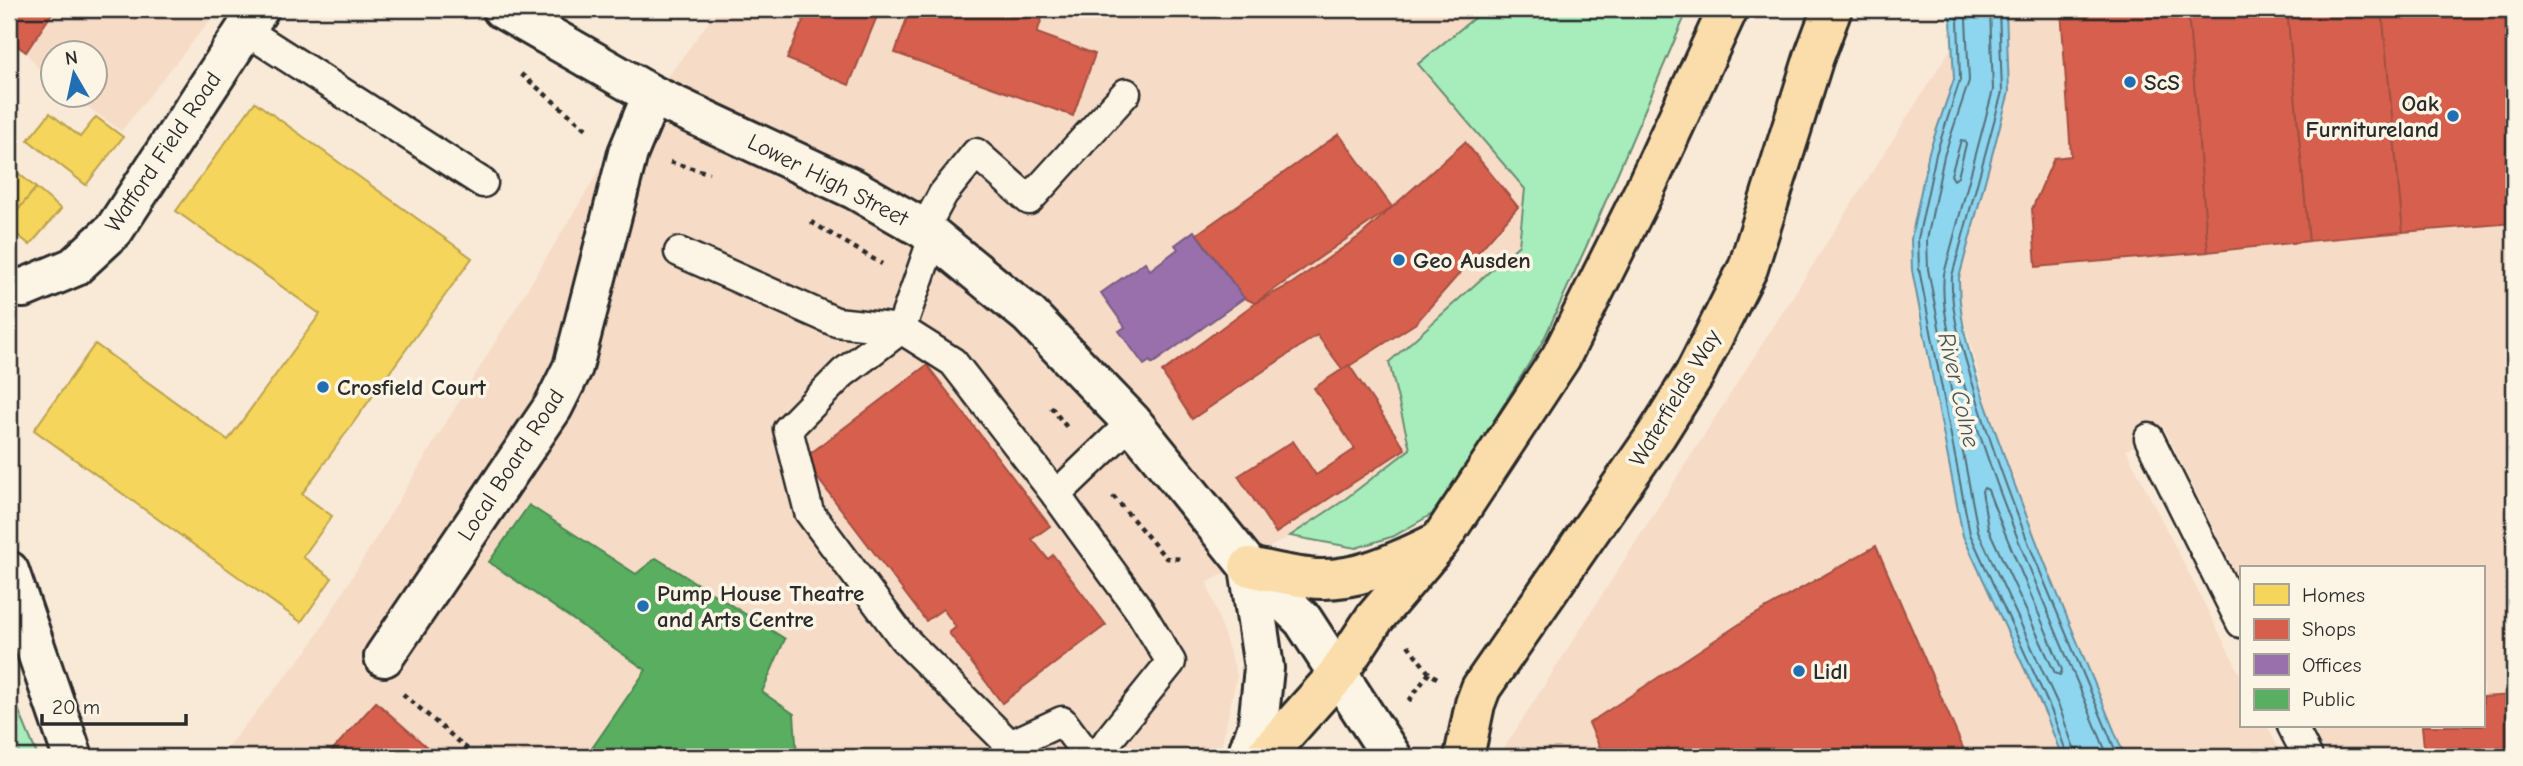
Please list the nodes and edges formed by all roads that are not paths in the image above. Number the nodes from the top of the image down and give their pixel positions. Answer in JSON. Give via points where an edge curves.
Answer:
{"nodes":[{"id":1,"x":502,"y":9,"type":"edge"},
{"id":2,"x":1728,"y":9,"type":"edge"},
{"id":3,"x":1832,"y":9,"type":"edge"},
{"id":4,"x":252,"y":19,"type":"edge"},
{"id":5,"x":1126,"y":93,"type":"dead end"},
{"id":6,"x":652,"y":95,"type":"junction"},
{"id":7,"x":482,"y":183,"type":"dead end"},
{"id":8,"x":928,"y":233,"type":"junction"},
{"id":9,"x":679,"y":252,"type":"dead end"},
{"id":10,"x":9,"y":287,"type":"edge"},
{"id":11,"x":901,"y":329,"type":"junction"},
{"id":12,"x":1132,"y":422,"type":"junction"},
{"id":13,"x":2149,"y":438,"type":"dead end"},
{"id":14,"x":1056,"y":495,"type":"junction"},
{"id":15,"x":1440,"y":541,"type":"junction"},
{"id":16,"x":1249,"y":567,"type":"junction"},
{"id":17,"x":9,"y":571,"type":"edge"},
{"id":18,"x":2240,"y":621,"type":"edge"},
{"id":19,"x":384,"y":657,"type":"road end"},
{"id":20,"x":1337,"y":675,"type":"junction"},
{"id":21,"x":2293,"y":728,"type":"edge"},
{"id":22,"x":73,"y":757,"type":"edge"},
{"id":23,"x":1089,"y":757,"type":"edge"},
{"id":24,"x":1097,"y":757,"type":"edge"},
{"id":25,"x":1246,"y":757,"type":"edge"},
{"id":26,"x":1264,"y":757,"type":"edge"},
{"id":27,"x":1392,"y":757,"type":"edge"},
{"id":28,"x":1464,"y":757,"type":"edge"},
{"id":29,"x":2308,"y":757,"type":"edge"}],
"edges":[{"from":1,"to":6,"type":"street","name":"Lower High Street"},
{"from":2,"to":15,"type":"main road","via":[[1561,357]]},
{"from":3,"to":28,"type":"main road","name":"Waterfields Way","via":[[1748,268],[1694,374],[1657,434],[1481,688]]},
{"from":4,"to":7,"type":"lane"},
{"from":4,"to":10,"type":"street","name":"Watford Field Road","via":[[114,230],[74,267],[24,288]]},
{"from":5,"to":8,"type":"lane","via":[[1029,200],[976,153],[943,194]]},
{"from":6,"to":8,"type":"street","name":"Lower High Street","via":[[854,189]]},
{"from":6,"to":19,"type":"street","name":"Local Board Road","via":[[628,153],[573,368],[552,407]]},
{"from":8,"to":11,"type":"lane"},
{"from":8,"to":12,"type":"street","name":"Lower High Street","via":[[1029,314]]},
{"from":9,"to":11,"type":"lane","via":[[836,322]]},
{"from":11,"to":14,"type":"lane","via":[[953,362]]},
{"from":11,"to":23,"type":"lane","via":[[843,373],[788,429],[809,512],[903,638],[1010,745],[1062,721]]},
{"from":12,"to":14,"type":"lane"},
{"from":12,"to":16,"type":"street","name":"Lower High Street"},
{"from":13,"to":18,"type":"lane"},
{"from":14,"to":24,"type":"lane","via":[[1171,662]]},
{"from":15,"to":16,"type":"main road","via":[[1403,559],[1343,577],[1310,579]]},
{"from":15,"to":20,"type":"main road","via":[[1374,619]]},
{"from":16,"to":20,"type":"street","name":"Lower High Street","via":[[1303,620]]},
{"from":16,"to":25,"type":"street","via":[[1264,668],[1258,726]]},
{"from":17,"to":22,"type":"street"},
{"from":20,"to":26,"type":"main road"},
{"from":20,"to":27,"type":"street","name":"Lower High Street"},
{"from":21,"to":29,"type":"lane"}]}
